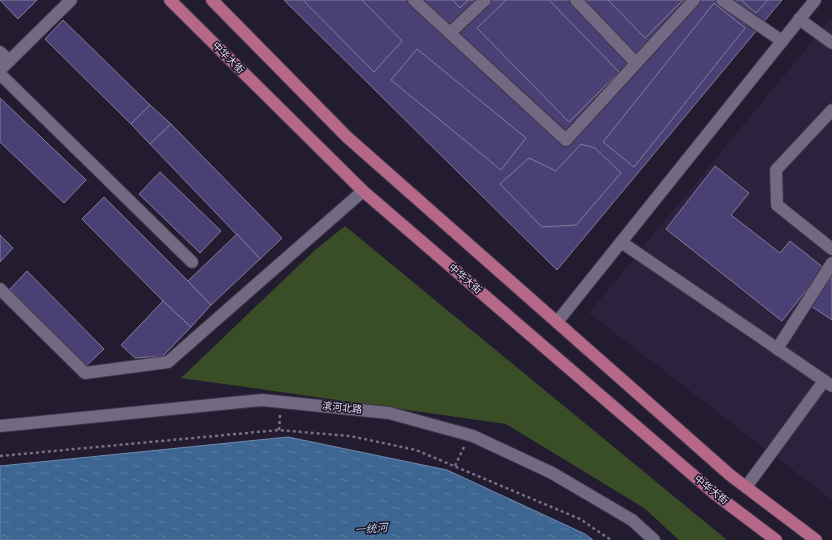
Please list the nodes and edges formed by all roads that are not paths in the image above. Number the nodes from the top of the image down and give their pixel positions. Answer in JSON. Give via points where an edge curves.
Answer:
{"nodes":[{"id":1,"x":72,"y":0,"type":"edge"},
{"id":2,"x":170,"y":0,"type":"edge"},
{"id":3,"x":212,"y":0,"type":"edge"},
{"id":4,"x":414,"y":0,"type":"edge"},
{"id":5,"x":485,"y":0,"type":"edge"},
{"id":6,"x":576,"y":0,"type":"edge"},
{"id":7,"x":694,"y":0,"type":"edge"},
{"id":8,"x":722,"y":0,"type":"edge"},
{"id":9,"x":815,"y":0,"type":"edge"},
{"id":10,"x":799,"y":19,"type":"junction"},
{"id":11,"x":450,"y":33,"type":"junction"},
{"id":12,"x":782,"y":41,"type":"junction"},
{"id":13,"x":832,"y":43,"type":"edge"},
{"id":14,"x":0,"y":52,"type":"edge"},
{"id":15,"x":9,"y":61,"type":"junction"},
{"id":16,"x":636,"y":63,"type":"junction"},
{"id":17,"x":0,"y":70,"type":"edge"},
{"id":18,"x":0,"y":74,"type":"edge"},
{"id":19,"x":832,"y":110,"type":"edge"},
{"id":20,"x":363,"y":191,"type":"junction"},
{"id":21,"x":621,"y":242,"type":"junction"},
{"id":22,"x":832,"y":249,"type":"edge"},
{"id":23,"x":192,"y":262,"type":"dead end"},
{"id":24,"x":832,"y":264,"type":"edge"},
{"id":25,"x":0,"y":289,"type":"edge"},
{"id":26,"x":557,"y":322,"type":"junction"},
{"id":27,"x":777,"y":349,"type":"junction"},
{"id":28,"x":828,"y":383,"type":"edge"},
{"id":29,"x":0,"y":426,"type":"edge"},
{"id":30,"x":746,"y":487,"type":"junction"},
{"id":31,"x":654,"y":540,"type":"edge"},
{"id":32,"x":776,"y":540,"type":"edge"},
{"id":33,"x":816,"y":540,"type":"edge"}],
"edges":[{"from":1,"to":15,"type":"street"},
{"from":2,"to":20,"type":"main road","name":"中华大街"},
{"from":3,"to":26,"type":"main road","via":[[347,137]]},
{"from":4,"to":11,"type":"street"},
{"from":5,"to":11,"type":"street"},
{"from":6,"to":16,"type":"street"},
{"from":7,"to":16,"type":"street"},
{"from":8,"to":12,"type":"street"},
{"from":9,"to":10,"type":"street"},
{"from":10,"to":12,"type":"street"},
{"from":10,"to":13,"type":"street"},
{"from":11,"to":16,"type":"street","via":[[566,140]]},
{"from":12,"to":21,"type":"street"},
{"from":14,"to":15,"type":"street"},
{"from":15,"to":17,"type":"street"},
{"from":18,"to":23,"type":"street"},
{"from":19,"to":22,"type":"street","via":[[776,170],[776,205]]},
{"from":20,"to":25,"type":"street","via":[[168,362],[85,373]]},
{"from":20,"to":32,"type":"main road","name":"中华大街","via":[[715,494]]},
{"from":21,"to":26,"type":"street"},
{"from":21,"to":27,"type":"street"},
{"from":24,"to":27,"type":"street"},
{"from":26,"to":30,"type":"main road","via":[[730,476]]},
{"from":27,"to":28,"type":"street"},
{"from":28,"to":30,"type":"street"},
{"from":29,"to":31,"type":"street","name":"滨河北路","via":[[262,400],[388,413],[473,436],[552,473],[632,520]]},
{"from":30,"to":33,"type":"main road"}]}
